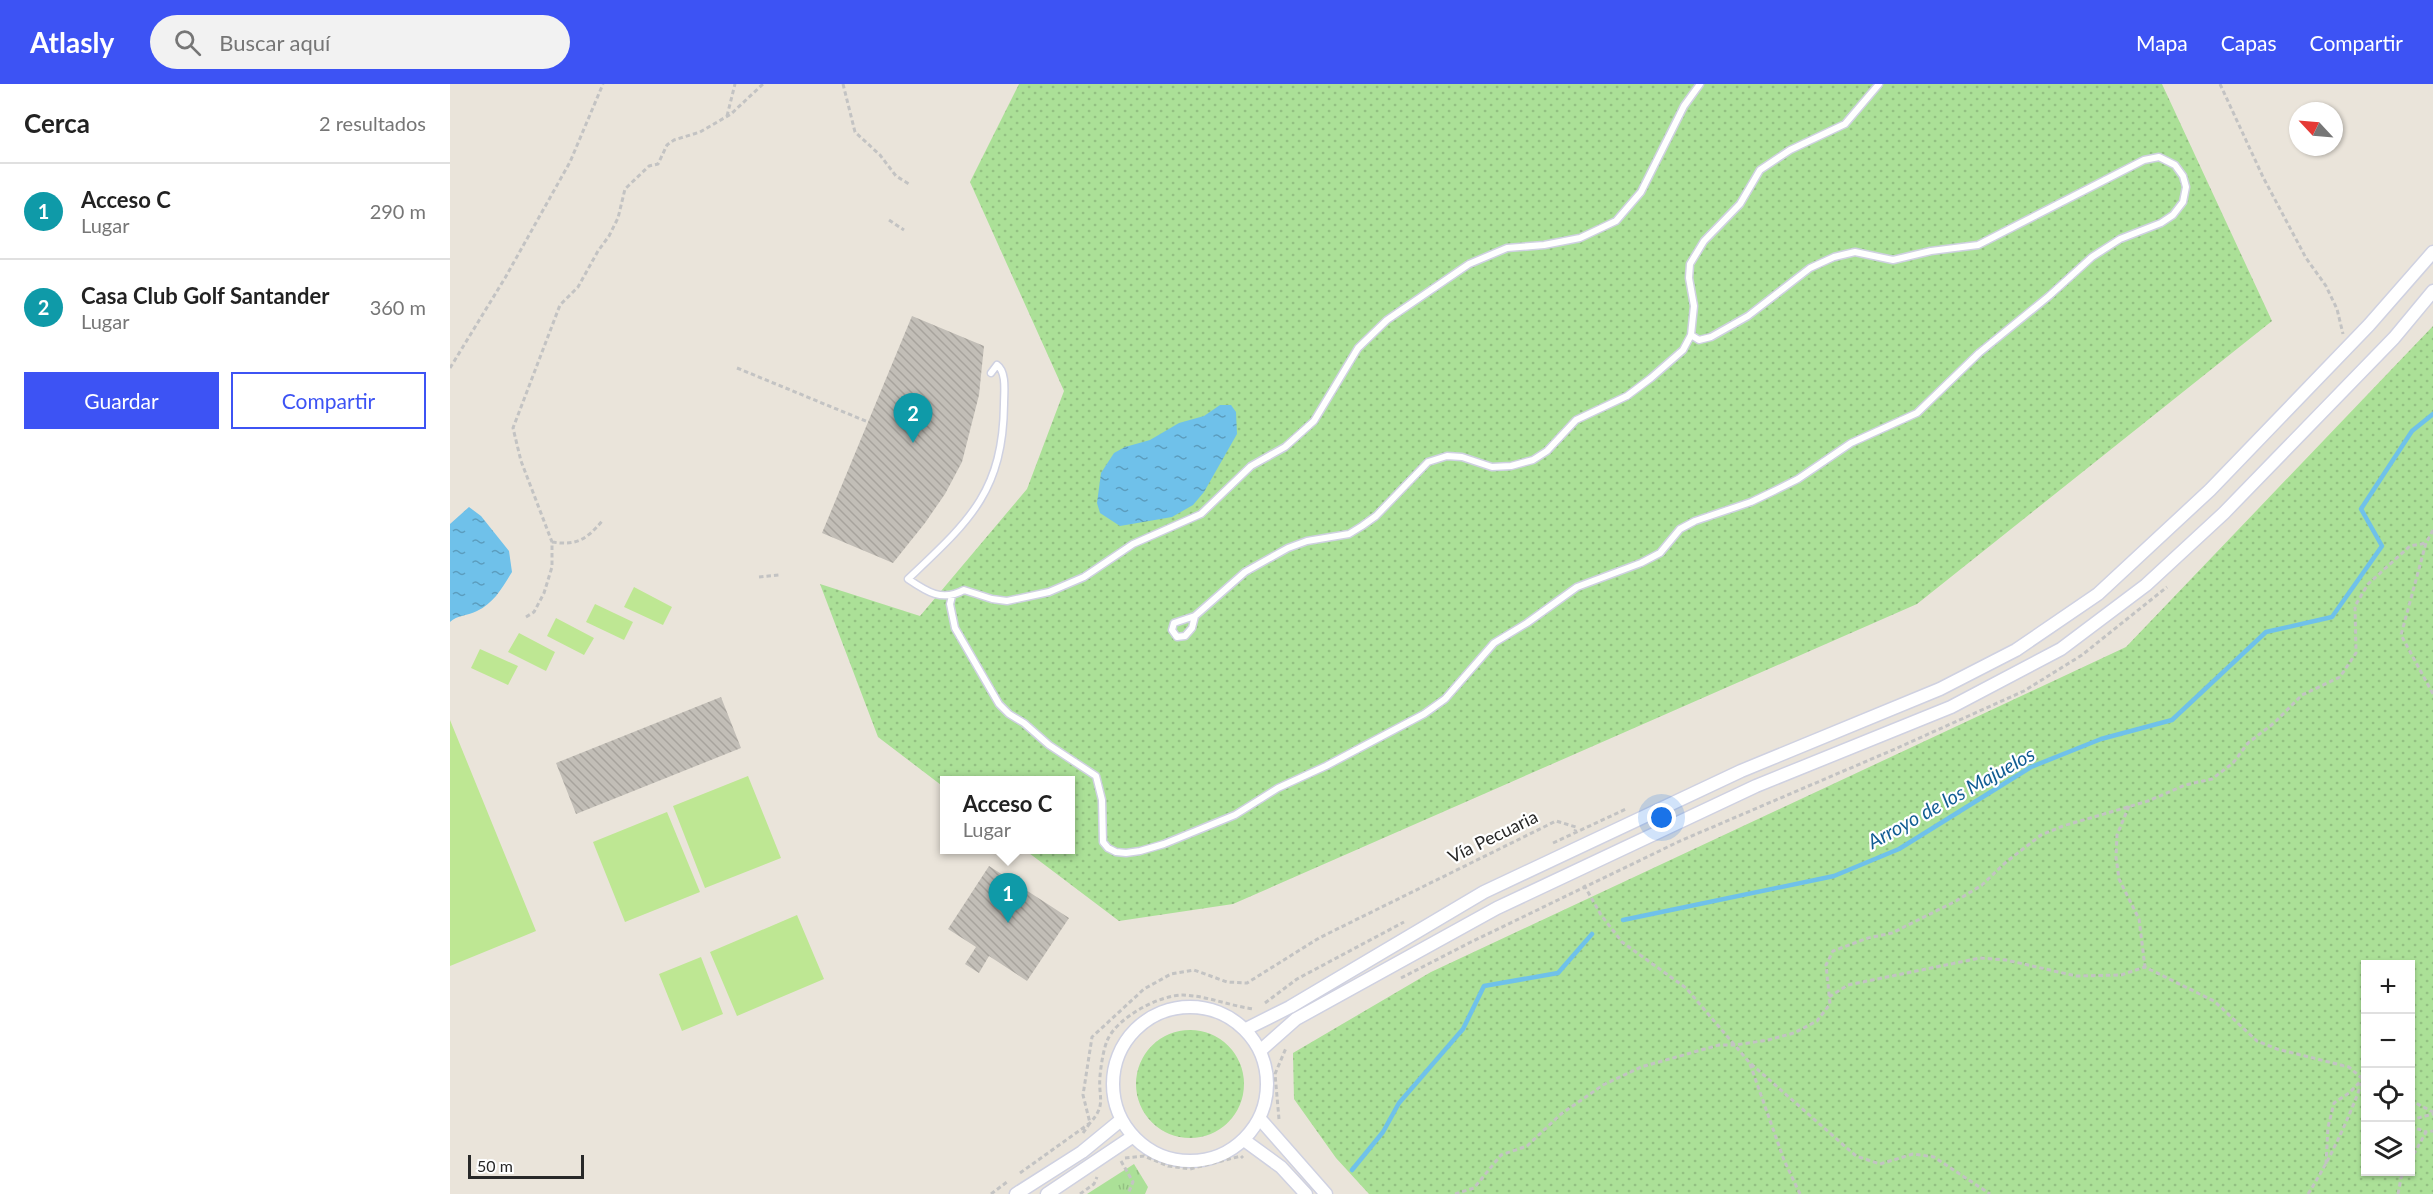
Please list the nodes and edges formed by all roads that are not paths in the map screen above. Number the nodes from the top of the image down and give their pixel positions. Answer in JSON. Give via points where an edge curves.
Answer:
{"nodes":[{"id":1,"x":1700,"y":84,"type":"edge"},
{"id":2,"x":1879,"y":84,"type":"edge"},
{"id":3,"x":2433,"y":252,"type":"edge"},
{"id":4,"x":2433,"y":291,"type":"edge"},
{"id":5,"x":1691,"y":335,"type":"junction"},
{"id":6,"x":991,"y":373,"type":"dead end"},
{"id":7,"x":951,"y":596,"type":"junction"},
{"id":8,"x":1195,"y":616,"type":"dead end"},
{"id":9,"x":1246,"y":1029,"type":"junction"},
{"id":10,"x":1261,"y":1050,"type":"junction"},
{"id":11,"x":1260,"y":1119,"type":"junction"},
{"id":12,"x":1121,"y":1120,"type":"junction"},
{"id":13,"x":1132,"y":1137,"type":"junction"},
{"id":14,"x":1244,"y":1140,"type":"junction"},
{"id":15,"x":1016,"y":1194,"type":"edge"},
{"id":16,"x":1047,"y":1194,"type":"edge"},
{"id":17,"x":1306,"y":1194,"type":"edge"},
{"id":18,"x":1326,"y":1194,"type":"edge"}],
"edges":[{"from":1,"to":7,"type":"lane","via":[[1684,106],[1641,192],[1616,221],[1580,238],[1507,248],[1469,264],[1387,321],[1358,348],[1314,421],[1285,447],[1251,466],[1201,514],[1133,544],[1084,577],[1049,592],[1007,601],[964,590]]},
{"from":2,"to":5,"type":"lane","via":[[1845,124],[1790,150],[1760,170],[1740,204],[1704,241],[1690,264],[1694,306]]},
{"from":3,"to":9,"type":"street","via":[[2210,490],[2098,594],[2016,650],[1940,689],[1741,771],[1484,892]]},
{"from":4,"to":10,"type":"street","via":[[2394,338],[2224,513],[2146,585],[2061,649],[1952,706],[1755,786],[1497,908],[1296,1019]]},
{"from":5,"to":7,"type":"lane","via":[[1699,340],[1711,337],[1769,302],[1810,268],[1834,257],[1856,252],[1893,260],[1978,245],[2144,160],[2159,157],[2175,165],[2183,176],[2183,202],[2173,214],[2092,257],[1979,353],[1917,413],[1851,443],[1774,491],[1680,529],[1660,553],[1641,563],[1576,587],[1494,643],[1445,699],[1424,714],[1288,783],[1235,815],[1164,844],[1126,853],[1108,848],[1103,842],[1102,800],[1096,777],[999,704],[955,628]]},
{"from":5,"to":8,"type":"lane","via":[[1683,350],[1651,378],[1627,396],[1576,420],[1548,451],[1533,460],[1491,467],[1462,457],[1447,456],[1428,462],[1362,526],[1349,534],[1288,548],[1245,572]]},
{"from":6,"to":7,"type":"lane","via":[[997,364],[1005,388],[999,461],[969,518],[908,579],[927,592]]},
{"from":9,"to":10,"type":"street"},
{"from":9,"to":12,"type":"street","via":[[1215,1010],[1187,1006],[1158,1012],[1138,1026],[1127,1037],[1114,1066],[1113,1100]]},
{"from":10,"to":11,"type":"street","via":[[1267,1069],[1268,1095]]},
{"from":11,"to":14,"type":"street"},
{"from":11,"to":18,"type":"street"},
{"from":12,"to":13,"type":"street"},
{"from":12,"to":15,"type":"street","via":[[1082,1152]]},
{"from":13,"to":14,"type":"street","via":[[1154,1153],[1185,1162],[1215,1158]]},
{"from":13,"to":16,"type":"street"},
{"from":14,"to":17,"type":"street","via":[[1281,1167]]}]}
